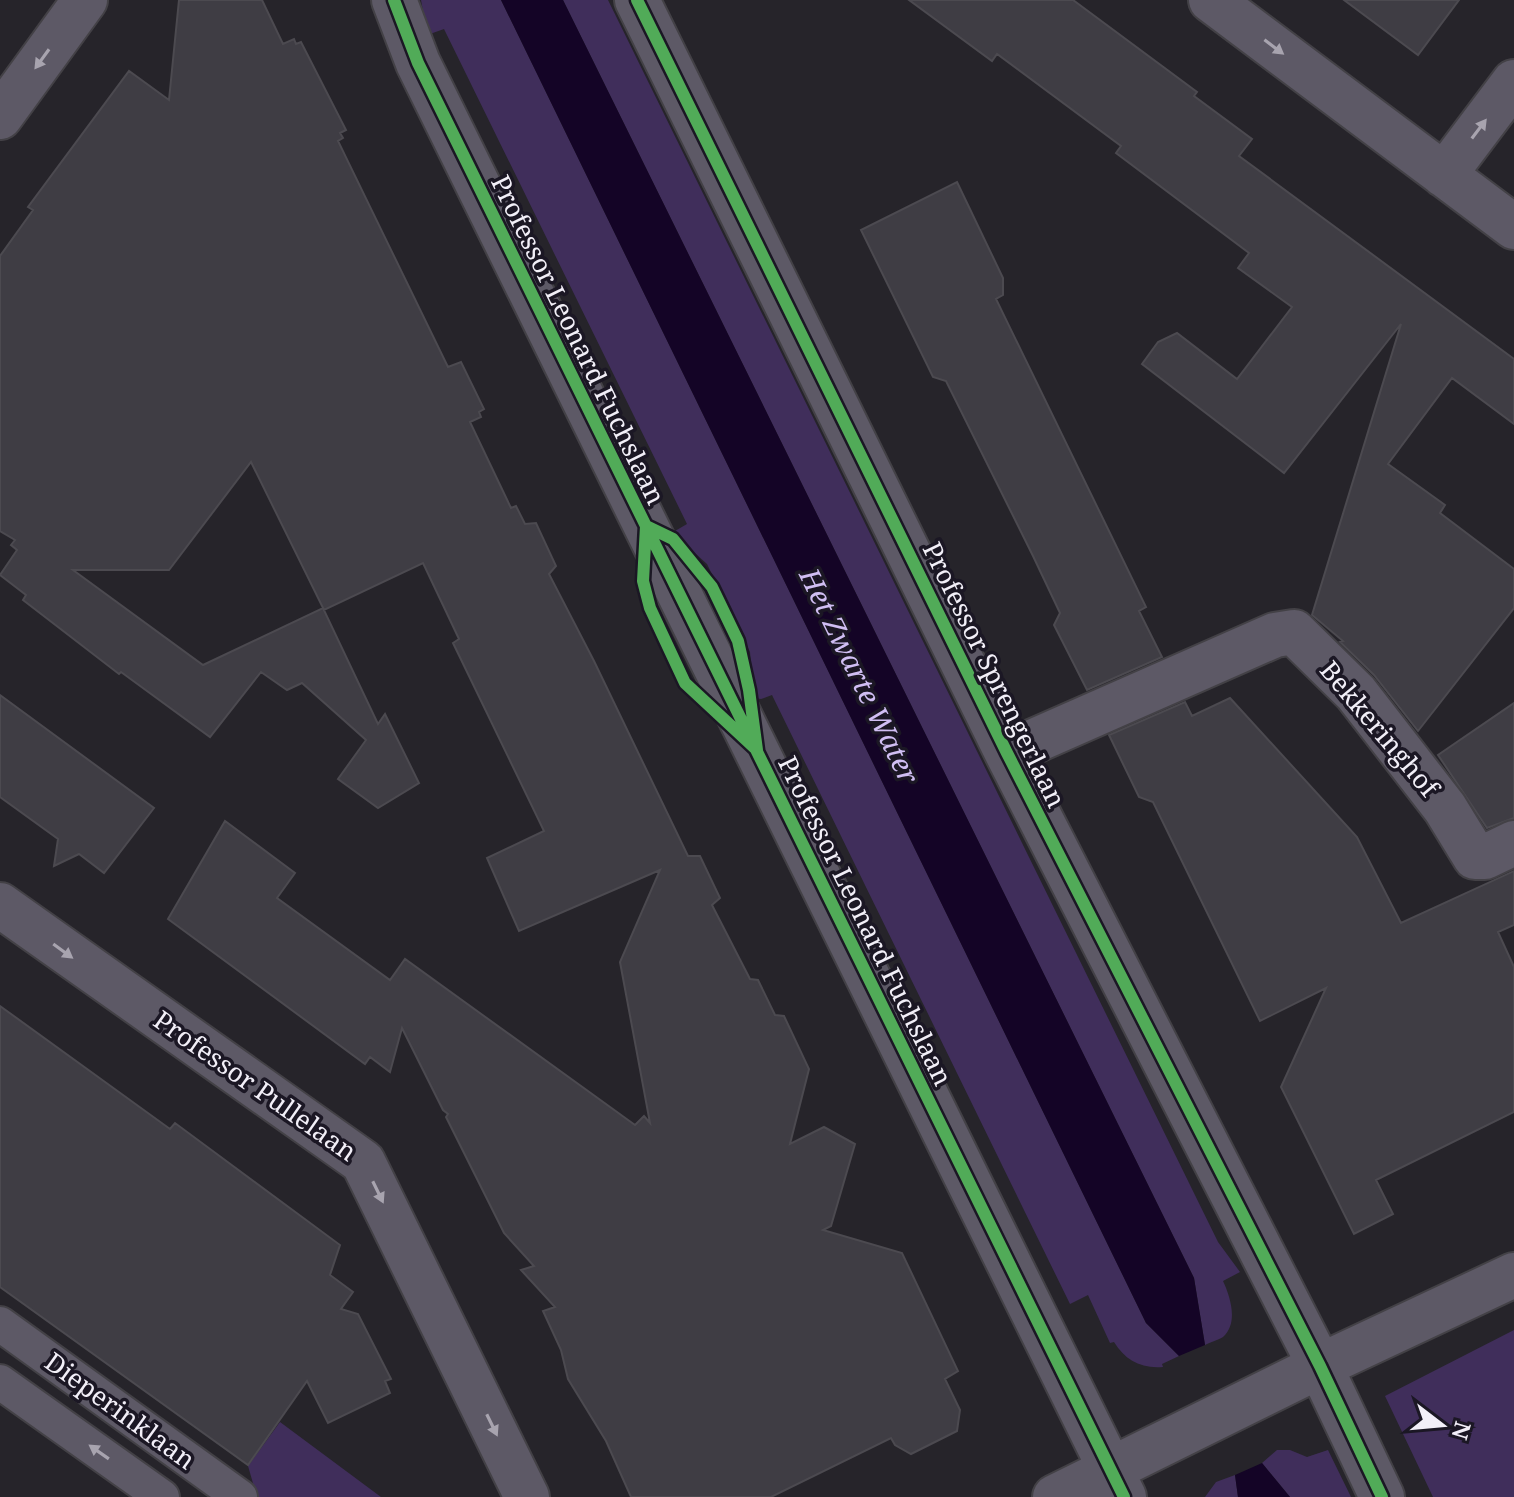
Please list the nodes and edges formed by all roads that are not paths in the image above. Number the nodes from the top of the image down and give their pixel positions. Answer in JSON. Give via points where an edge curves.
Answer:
{"nodes":[{"id":1,"x":85,"y":0,"type":"edge"},
{"id":2,"x":380,"y":0,"type":"edge"},
{"id":3,"x":394,"y":0,"type":"edge"},
{"id":4,"x":637,"y":0,"type":"edge"},
{"id":5,"x":1211,"y":0,"type":"edge"},
{"id":6,"x":418,"y":63,"type":"junction"},
{"id":7,"x":1514,"y":82,"type":"edge"},
{"id":8,"x":0,"y":117,"type":"edge"},
{"id":9,"x":1444,"y":175,"type":"junction"},
{"id":10,"x":1514,"y":227,"type":"edge"},
{"id":11,"x":1007,"y":753,"type":"junction"},
{"id":12,"x":1514,"y":843,"type":"edge"},
{"id":13,"x":0,"y":905,"type":"edge"},
{"id":14,"x":1514,"y":1275,"type":"edge"},
{"id":15,"x":0,"y":1324,"type":"edge"},
{"id":16,"x":1320,"y":1366,"type":"junction"},
{"id":17,"x":0,"y":1382,"type":"edge"},
{"id":18,"x":1126,"y":1474,"type":"edge"},
{"id":19,"x":162,"y":1497,"type":"edge"},
{"id":20,"x":240,"y":1497,"type":"edge"},
{"id":21,"x":527,"y":1497,"type":"edge"},
{"id":22,"x":1055,"y":1497,"type":"edge"},
{"id":23,"x":1382,"y":1497,"type":"edge"}],
"edges":[{"from":1,"to":8,"type":"street","one_way":true},
{"from":2,"to":6,"type":"street","name":"Professor Leonard Fuchslaan"},
{"from":3,"to":6,"type":"street","name":"Professor Leonard Fuchslaan"},
{"from":4,"to":11,"type":"street","name":"Professor Sprengerlaan"},
{"from":5,"to":9,"type":"street","one_way":true},
{"from":6,"to":18,"type":"street","name":"Professor Leonard Fuchslaan"},
{"from":9,"to":7,"type":"street","one_way":true},
{"from":9,"to":10,"type":"street"},
{"from":11,"to":12,"type":"street","name":"Bekkeringhof","via":[[1275,635],[1294,632],[1356,693],[1445,808],[1475,857]]},
{"from":11,"to":16,"type":"street","name":"Professor Sprengerlaan"},
{"from":13,"to":21,"type":"street","name":"Professor Pullelaan","one_way":true,"via":[[363,1162]]},
{"from":14,"to":16,"type":"street"},
{"from":15,"to":20,"type":"lane","name":"Dieperinklaan"},
{"from":16,"to":18,"type":"street"},
{"from":16,"to":23,"type":"street","name":"Professor Sprengerlaan"},
{"from":19,"to":17,"type":"lane","one_way":true},
{"from":18,"to":22,"type":"street"}]}
